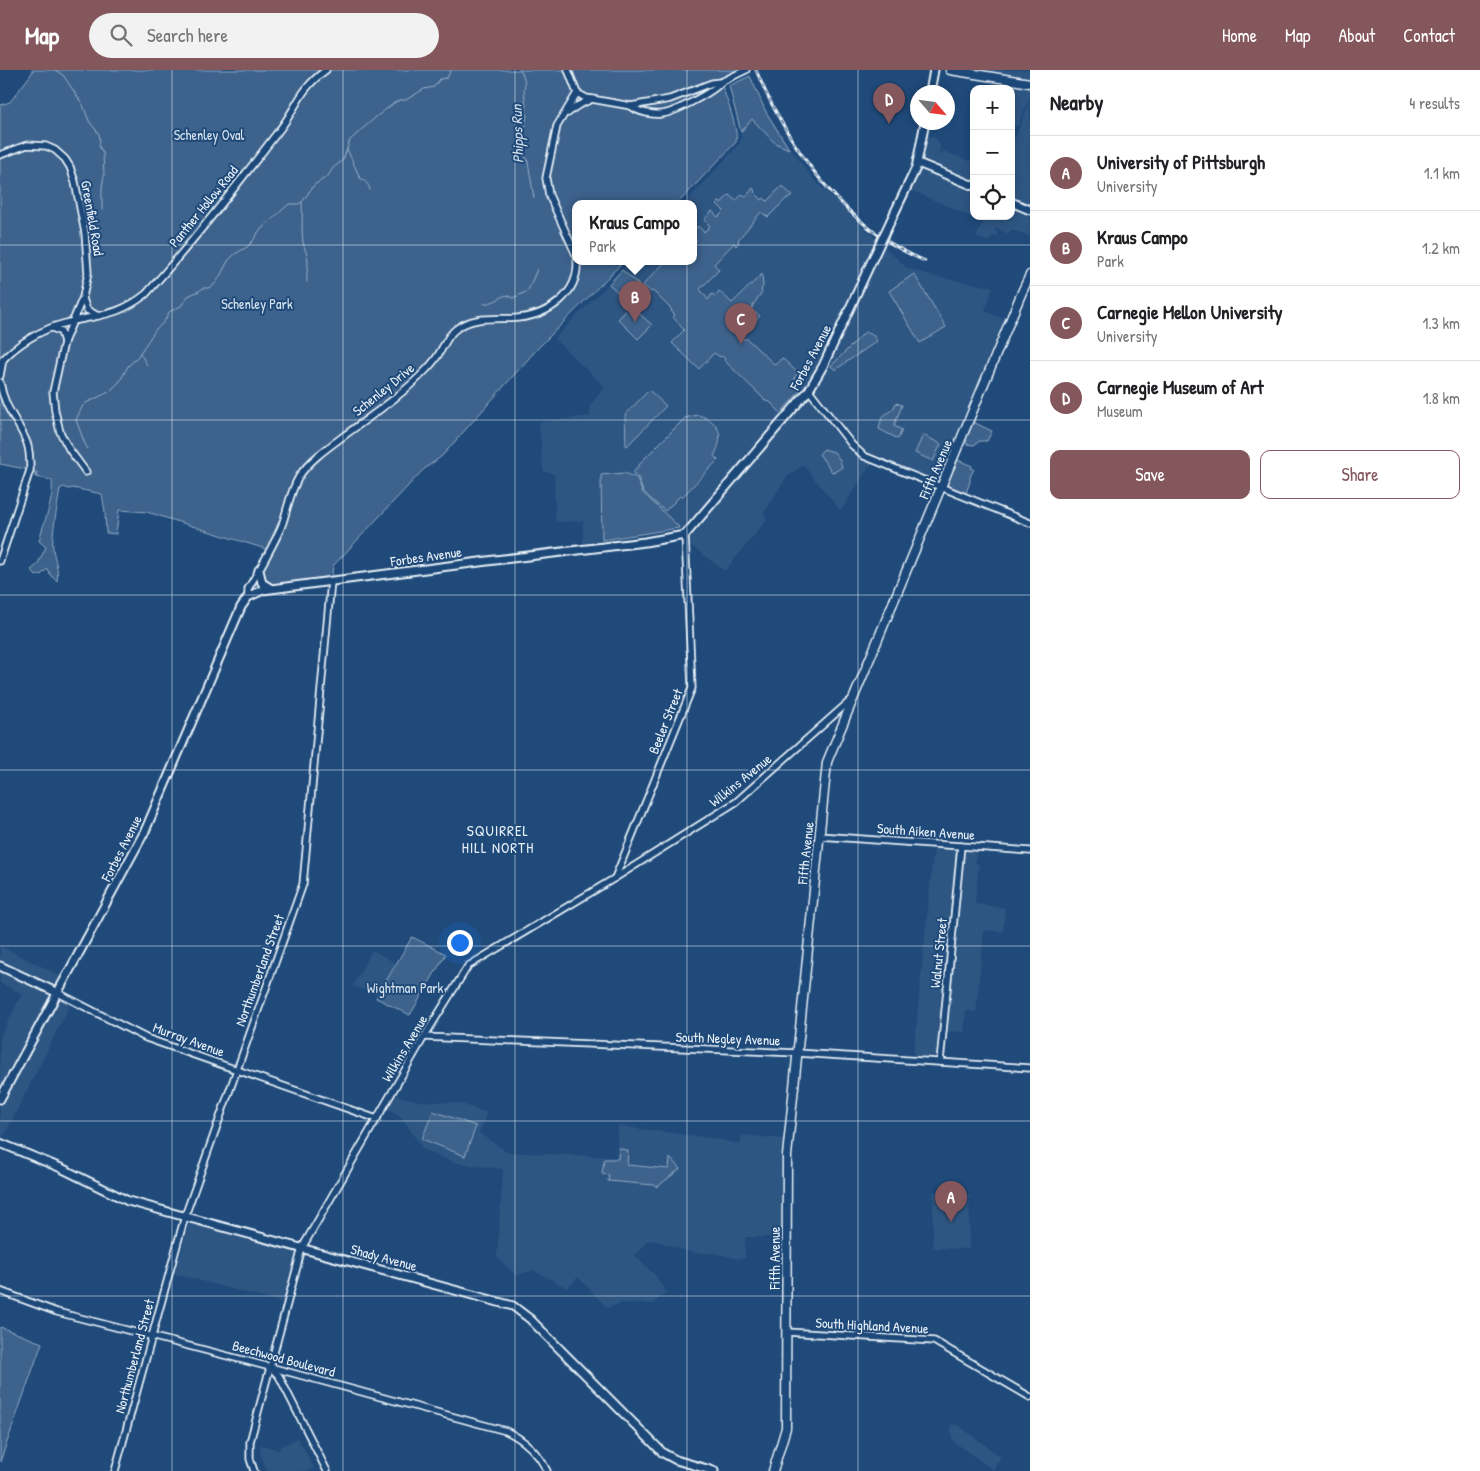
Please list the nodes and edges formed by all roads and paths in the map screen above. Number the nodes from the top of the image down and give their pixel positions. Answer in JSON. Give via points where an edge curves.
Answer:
{"nodes":[{"id":1,"x":326,"y":70,"type":"edge"},
{"id":2,"x":568,"y":70,"type":"edge"},
{"id":3,"x":746,"y":70,"type":"edge"},
{"id":4,"x":934,"y":70,"type":"edge"},
{"id":5,"x":950,"y":70,"type":"edge"},
{"id":6,"x":720,"y":82,"type":"junction"},
{"id":7,"x":1030,"y":83,"type":"edge"},
{"id":8,"x":931,"y":85,"type":"edge"},
{"id":9,"x":577,"y":93,"type":"junction"},
{"id":10,"x":593,"y":99,"type":"junction"},
{"id":11,"x":631,"y":106,"type":"junction"},
{"id":12,"x":562,"y":118,"type":"junction"},
{"id":13,"x":923,"y":130,"type":"edge"},
{"id":14,"x":0,"y":155,"type":"edge"},
{"id":15,"x":918,"y":163,"type":"junction"},
{"id":16,"x":970,"y":184,"type":"edge"},
{"id":17,"x":1015,"y":204,"type":"edge"},
{"id":18,"x":1030,"y":210,"type":"edge"},
{"id":19,"x":572,"y":246,"type":"edge"},
{"id":20,"x":577,"y":265,"type":"edge"},
{"id":21,"x":1030,"y":275,"type":"edge"},
{"id":22,"x":1026,"y":289,"type":"edge"},
{"id":23,"x":83,"y":297,"type":"junction"},
{"id":24,"x":100,"y":317,"type":"junction"},
{"id":25,"x":72,"y":321,"type":"junction"},
{"id":26,"x":50,"y":328,"type":"junction"},
{"id":27,"x":64,"y":342,"type":"junction"},
{"id":28,"x":2,"y":361,"type":"edge"},
{"id":29,"x":0,"y":376,"type":"edge"},
{"id":30,"x":0,"y":382,"type":"edge"},
{"id":31,"x":809,"y":390,"type":"junction"},
{"id":32,"x":86,"y":472,"type":"dead end"},
{"id":33,"x":941,"y":487,"type":"junction"},
{"id":34,"x":1030,"y":523,"type":"edge"},
{"id":35,"x":685,"y":535,"type":"junction"},
{"id":36,"x":0,"y":561,"type":"edge"},
{"id":37,"x":259,"y":570,"type":"junction"},
{"id":38,"x":331,"y":581,"type":"junction"},
{"id":39,"x":272,"y":589,"type":"junction"},
{"id":40,"x":248,"y":597,"type":"junction"},
{"id":41,"x":853,"y":699,"type":"junction"},
{"id":42,"x":820,"y":836,"type":"junction"},
{"id":43,"x":961,"y":846,"type":"junction"},
{"id":44,"x":1030,"y":851,"type":"edge"},
{"id":45,"x":615,"y":878,"type":"junction"},
{"id":46,"x":0,"y":966,"type":"edge"},
{"id":47,"x":58,"y":993,"type":"junction"},
{"id":48,"x":424,"y":1037,"type":"junction"},
{"id":49,"x":797,"y":1053,"type":"junction"},
{"id":50,"x":940,"y":1062,"type":"junction"},
{"id":51,"x":1030,"y":1068,"type":"edge"},
{"id":52,"x":236,"y":1070,"type":"junction"},
{"id":53,"x":0,"y":1099,"type":"edge"},
{"id":54,"x":377,"y":1119,"type":"junction"},
{"id":55,"x":0,"y":1143,"type":"edge"},
{"id":56,"x":185,"y":1216,"type":"junction"},
{"id":57,"x":302,"y":1248,"type":"junction"},
{"id":58,"x":0,"y":1291,"type":"edge"},
{"id":59,"x":787,"y":1332,"type":"junction"},
{"id":60,"x":152,"y":1336,"type":"junction"},
{"id":61,"x":270,"y":1367,"type":"junction"},
{"id":62,"x":1030,"y":1397,"type":"edge"},
{"id":63,"x":115,"y":1471,"type":"edge"},
{"id":64,"x":254,"y":1471,"type":"edge"},
{"id":65,"x":327,"y":1471,"type":"edge"},
{"id":66,"x":547,"y":1471,"type":"edge"},
{"id":67,"x":714,"y":1471,"type":"edge"},
{"id":68,"x":773,"y":1471,"type":"edge"}],
"edges":[{"from":1,"to":24,"type":"main road","name":"Panther Hollow Road","via":[[309,84],[279,131],[150,290],[126,308]]},
{"from":2,"to":9,"type":"main road"},
{"from":3,"to":6,"type":"main road"},
{"from":4,"to":8,"type":"main road"},
{"from":5,"to":7,"type":"highway"},
{"from":6,"to":11,"type":"main road","via":[[670,99]]},
{"from":6,"to":11,"type":"main road","via":[[708,92],[664,114],[642,112]]},
{"from":9,"to":10,"type":"main road"},
{"from":9,"to":12,"type":"main road"},
{"from":10,"to":11,"type":"main road"},
{"from":10,"to":12,"type":"main road"},
{"from":12,"to":19,"type":"main road","via":[[553,140],[546,183]]},
{"from":13,"to":15,"type":"main road","name":"Forbes Avenue"},
{"from":14,"to":23,"type":"main road","name":"Greenfield Road","via":[[37,144],[54,150],[68,163],[81,209],[87,248],[88,273]]},
{"from":15,"to":16,"type":"main road"},
{"from":15,"to":31,"type":"main road","name":"Forbes Avenue","bridge":true},
{"from":17,"to":18,"type":"main road"},
{"from":20,"to":37,"type":"main road","name":"Schenley Drive","via":[[574,283],[560,301],[528,316],[472,320],[456,329],[432,364],[410,386],[308,465],[294,485],[280,529]]},
{"from":21,"to":22,"type":"highway","name":"Fifth Avenue"},
{"from":22,"to":33,"type":"highway","name":"Fifth Avenue"},
{"from":23,"to":24,"type":"main road","via":[[87,310]]},
{"from":23,"to":25,"type":"main road","name":"Greenfield Road"},
{"from":24,"to":25,"type":"main road","name":"Panther Hollow Road"},
{"from":25,"to":26,"type":"main road","name":"Panther Hollow Road"},
{"from":25,"to":27,"type":"main road","name":"Greenfield Road"},
{"from":26,"to":27,"type":"main road","via":[[61,332]]},
{"from":26,"to":28,"type":"main road","name":"Panther Hollow Road","via":[[26,341]]},
{"from":27,"to":32,"type":"main road","name":"Greenfield Road","via":[[53,392],[55,411],[60,432]]},
{"from":28,"to":29,"type":"main road"},
{"from":30,"to":36,"type":"main road","via":[[6,407],[27,442],[30,470]]},
{"from":31,"to":33,"type":"main road","via":[[864,456]]},
{"from":31,"to":35,"type":"main road","name":"Forbes Avenue"},
{"from":33,"to":34,"type":"main road"},
{"from":33,"to":41,"type":"highway","name":"Fifth Avenue"},
{"from":35,"to":38,"type":"main road","name":"Forbes Avenue"},
{"from":35,"to":45,"type":"main road","name":"Beeler Street","via":[[692,688]]},
{"from":37,"to":39,"type":"main road","via":[[264,586]]},
{"from":37,"to":40,"type":"main road","name":"Schenley Drive"},
{"from":38,"to":39,"type":"main road","name":"Forbes Avenue"},
{"from":38,"to":52,"type":"main road","name":"Northumberland Street","via":[[303,884]]},
{"from":39,"to":40,"type":"main road","name":"Forbes Avenue","via":[[258,591]]},
{"from":40,"to":47,"type":"main road","name":"Forbes Avenue","via":[[145,831]]},
{"from":41,"to":42,"type":"highway","name":"Fifth Avenue","via":[[827,762]]},
{"from":41,"to":45,"type":"main road","name":"Wilkins Avenue","via":[[736,802]]},
{"from":42,"to":43,"type":"main road","name":"South Aiken Avenue"},
{"from":42,"to":49,"type":"highway","name":"Fifth Avenue"},
{"from":43,"to":44,"type":"main road","name":"South Aiken Avenue"},
{"from":43,"to":50,"type":"main road","name":"Walnut Street"},
{"from":45,"to":48,"type":"main road","name":"Wilkins Avenue","via":[[468,966]]},
{"from":46,"to":47,"type":"main road","name":"Murray Avenue"},
{"from":47,"to":52,"type":"main road","name":"Murray Avenue","via":[[146,1038]]},
{"from":47,"to":53,"type":"main road","name":"Forbes Avenue"},
{"from":48,"to":49,"type":"main road","name":"South Negley Avenue"},
{"from":48,"to":54,"type":"main road","name":"Wilkins Avenue"},
{"from":49,"to":50,"type":"main road","name":"South Negley Avenue"},
{"from":49,"to":59,"type":"highway","name":"Fifth Avenue","via":[[787,1156]]},
{"from":50,"to":51,"type":"main road","name":"South Negley Avenue"},
{"from":52,"to":54,"type":"main road","name":"Murray Avenue"},
{"from":52,"to":56,"type":"main road","name":"Northumberland Street"},
{"from":54,"to":57,"type":"main road","name":"Wilkins Avenue"},
{"from":55,"to":56,"type":"main road","name":"Shady Avenue","via":[[128,1201]]},
{"from":56,"to":57,"type":"main road","name":"Shady Avenue"},
{"from":56,"to":60,"type":"main road","name":"Northumberland Street"},
{"from":57,"to":61,"type":"main road","name":"Wilkins Avenue"},
{"from":57,"to":67,"type":"main road","name":"Shady Avenue","via":[[513,1306],[530,1319],[663,1453],[679,1462]]},
{"from":58,"to":60,"type":"main road","name":"Beechwood Boulevard","via":[[57,1312]]},
{"from":59,"to":62,"type":"main road","name":"South Highland Avenue","via":[[934,1341]]},
{"from":59,"to":68,"type":"highway","name":"Fifth Avenue","via":[[786,1428]]},
{"from":60,"to":61,"type":"main road","name":"Beechwood Boulevard"},
{"from":60,"to":63,"type":"main road","name":"Northumberland Street"},
{"from":61,"to":64,"type":"main road","name":"Wilkins Avenue","via":[[250,1446]]},
{"from":61,"to":65,"type":"main road","via":[[279,1376]]},
{"from":61,"to":66,"type":"main road","name":"Beechwood Boulevard","via":[[506,1431],[529,1446]]}]}
